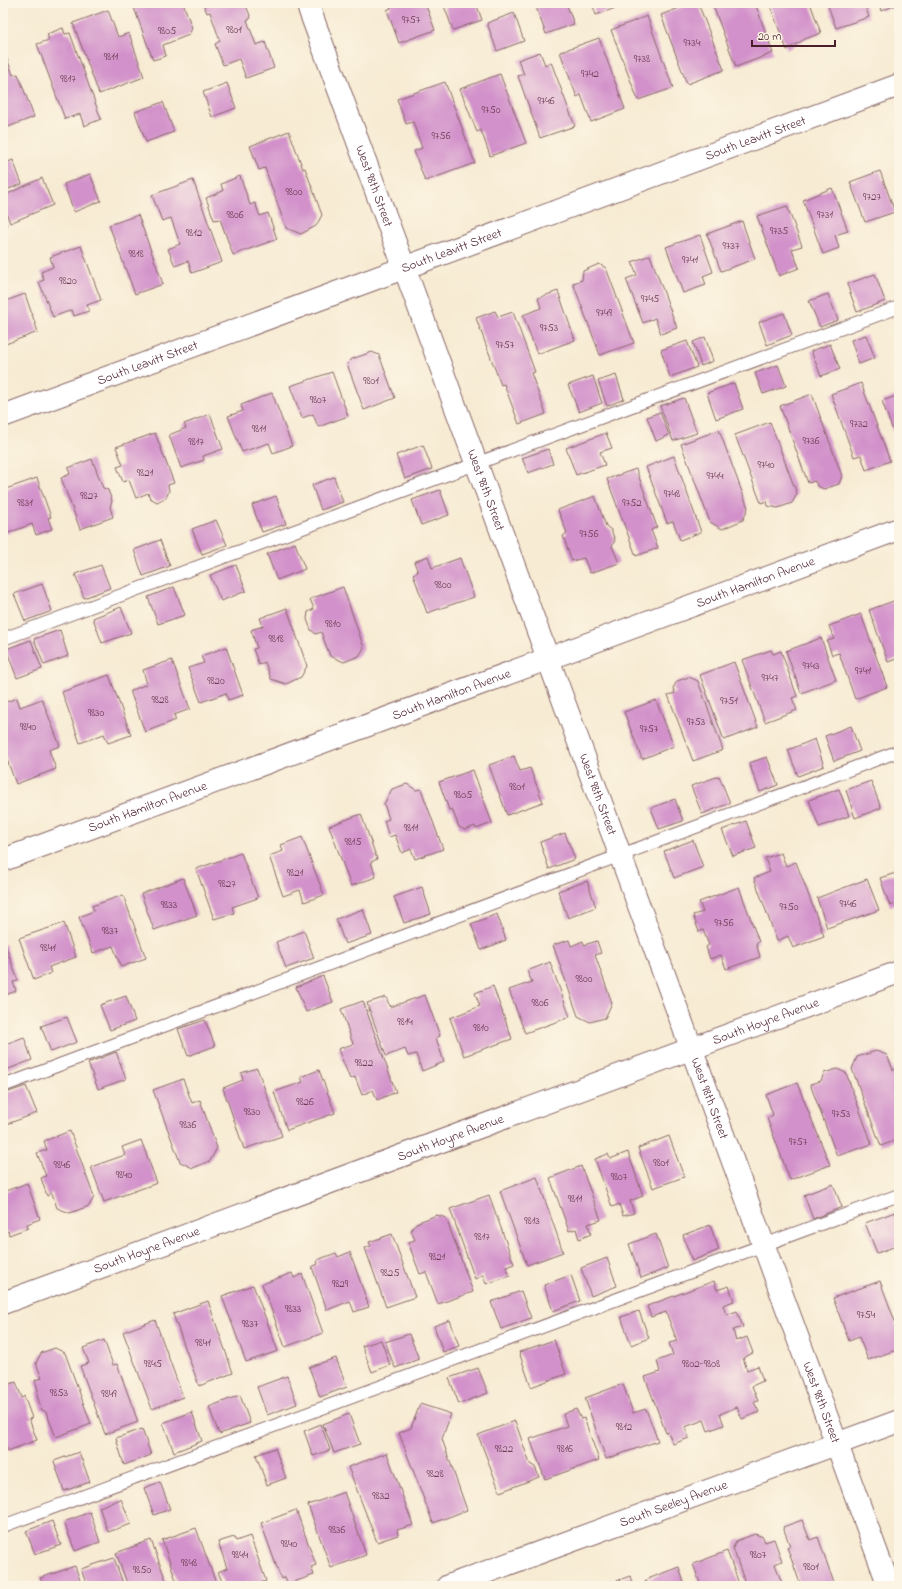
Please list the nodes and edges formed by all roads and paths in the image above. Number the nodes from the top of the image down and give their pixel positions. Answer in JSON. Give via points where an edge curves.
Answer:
{"nodes":[{"id":1,"x":307,"y":3,"type":"edge"},
{"id":2,"x":899,"y":85,"type":"edge"},
{"id":3,"x":405,"y":268,"type":"junction"},
{"id":4,"x":899,"y":308,"type":"edge"},
{"id":5,"x":3,"y":416,"type":"edge"},
{"id":6,"x":477,"y":464,"type":"junction"},
{"id":7,"x":899,"y":529,"type":"edge"},
{"id":8,"x":3,"y":639,"type":"edge"},
{"id":9,"x":548,"y":659,"type":"junction"},
{"id":10,"x":899,"y":752,"type":"edge"},
{"id":11,"x":621,"y":855,"type":"junction"},
{"id":12,"x":3,"y":860,"type":"edge"},
{"id":13,"x":899,"y":972,"type":"edge"},
{"id":14,"x":692,"y":1049,"type":"junction"},
{"id":15,"x":3,"y":1086,"type":"edge"},
{"id":16,"x":899,"y":1195,"type":"edge"},
{"id":17,"x":763,"y":1245,"type":"junction"},
{"id":18,"x":3,"y":1303,"type":"edge"},
{"id":19,"x":899,"y":1421,"type":"edge"},
{"id":20,"x":836,"y":1444,"type":"junction"},
{"id":21,"x":3,"y":1526,"type":"edge"},
{"id":22,"x":448,"y":1586,"type":"edge"},
{"id":23,"x":889,"y":1586,"type":"edge"}],
"edges":[{"from":1,"to":3,"type":"street","name":"West 98th Street"},
{"from":2,"to":3,"type":"street","name":"South Leavitt Street"},
{"from":3,"to":5,"type":"street","name":"South Leavitt Street"},
{"from":3,"to":6,"type":"street","name":"West 98th Street"},
{"from":4,"to":6,"type":"lane"},
{"from":6,"to":8,"type":"lane"},
{"from":6,"to":9,"type":"street","name":"West 98th Street"},
{"from":7,"to":9,"type":"street","name":"South Hamilton Avenue"},
{"from":9,"to":11,"type":"street","name":"West 98th Street"},
{"from":9,"to":12,"type":"street","name":"South Hamilton Avenue"},
{"from":10,"to":11,"type":"lane"},
{"from":11,"to":14,"type":"street","name":"West 98th Street"},
{"from":11,"to":15,"type":"lane"},
{"from":13,"to":14,"type":"street","name":"South Hoyne Avenue"},
{"from":14,"to":17,"type":"street","name":"West 98th Street"},
{"from":14,"to":18,"type":"street","name":"South Hoyne Avenue"},
{"from":16,"to":17,"type":"lane"},
{"from":17,"to":20,"type":"street","name":"West 98th Street"},
{"from":17,"to":21,"type":"lane"},
{"from":19,"to":20,"type":"street","name":"South Seeley Avenue"},
{"from":20,"to":22,"type":"street","name":"South Seeley Avenue"},
{"from":20,"to":23,"type":"street","name":"West 98th Street"}]}
